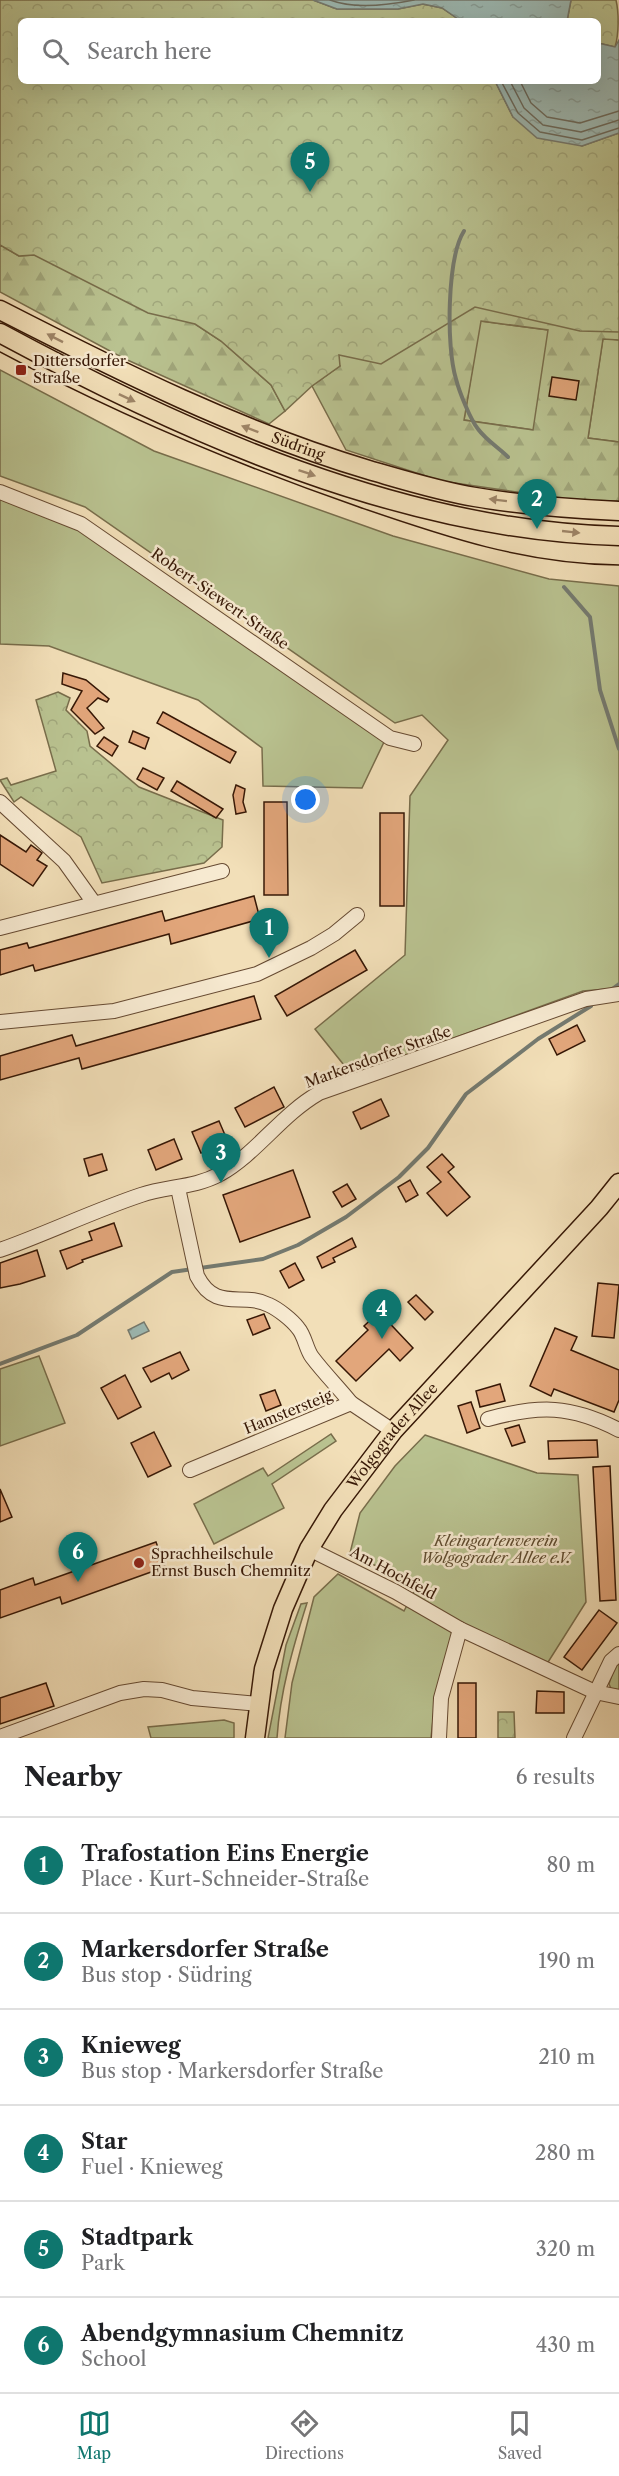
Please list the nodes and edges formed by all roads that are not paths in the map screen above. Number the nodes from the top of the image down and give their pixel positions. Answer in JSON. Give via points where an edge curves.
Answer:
{"nodes":[{"id":1,"x":0,"y":309,"type":"edge"},
{"id":2,"x":0,"y":333,"type":"edge"},
{"id":3,"x":0,"y":492,"type":"edge"},
{"id":4,"x":619,"y":511,"type":"edge"},
{"id":5,"x":619,"y":536,"type":"edge"},
{"id":6,"x":414,"y":744,"type":"dead end"},
{"id":7,"x":0,"y":802,"type":"edge"},
{"id":8,"x":222,"y":871,"type":"dead end"},
{"id":9,"x":94,"y":903,"type":"junction"},
{"id":10,"x":357,"y":915,"type":"dead end"},
{"id":11,"x":0,"y":928,"type":"edge"},
{"id":12,"x":619,"y":994,"type":"edge"},
{"id":13,"x":0,"y":1022,"type":"edge"},
{"id":14,"x":619,"y":1183,"type":"edge"},
{"id":15,"x":178,"y":1188,"type":"junction"},
{"id":16,"x":0,"y":1250,"type":"edge"},
{"id":17,"x":351,"y":1403,"type":"junction"},
{"id":18,"x":488,"y":1419,"type":"dead end"},
{"id":19,"x":619,"y":1430,"type":"edge"},
{"id":20,"x":393,"y":1431,"type":"junction"},
{"id":21,"x":190,"y":1470,"type":"dead end"},
{"id":22,"x":309,"y":1549,"type":"junction"},
{"id":23,"x":460,"y":1629,"type":"junction"},
{"id":24,"x":619,"y":1654,"type":"edge"},
{"id":25,"x":595,"y":1692,"type":"junction"},
{"id":26,"x":619,"y":1697,"type":"edge"},
{"id":27,"x":259,"y":1704,"type":"junction"},
{"id":28,"x":0,"y":1737,"type":"edge"},
{"id":29,"x":255,"y":1738,"type":"edge"},
{"id":30,"x":440,"y":1738,"type":"edge"},
{"id":31,"x":574,"y":1738,"type":"edge"}],
"edges":[{"from":4,"to":1,"type":"main road","name":"Südring","one_way":true,"via":[[474,497],[344,462],[176,398]]},
{"from":2,"to":5,"type":"main road","name":"Südring","one_way":true,"via":[[190,427],[336,483],[471,518]]},
{"from":3,"to":6,"type":"street","name":"Robert-Siewert-Straße","via":[[81,524],[390,738]]},
{"from":7,"to":9,"type":"street","via":[[64,861]]},
{"from":8,"to":9,"type":"street"},
{"from":9,"to":11,"type":"street"},
{"from":10,"to":13,"type":"street","via":[[311,948],[257,974],[114,1011]]},
{"from":12,"to":15,"type":"street","name":"Markersdorfer Straße","via":[[586,999],[319,1093],[228,1168]]},
{"from":14,"to":20,"type":"main road","name":"Wolgograder Allee"},
{"from":15,"to":16,"type":"street","name":"Markersdorfer Straße","via":[[144,1194]]},
{"from":15,"to":17,"type":"street","via":[[202,1286],[231,1301],[255,1300],[270,1305],[298,1328],[311,1356]]},
{"from":17,"to":20,"type":"street","name":"Hamstersteig"},
{"from":17,"to":21,"type":"street","name":"Hamstersteig"},
{"from":18,"to":19,"type":"street","via":[[522,1410],[565,1410],[596,1418]]},
{"from":20,"to":22,"type":"main road","name":"Wolgograder Allee","via":[[333,1510]]},
{"from":22,"to":23,"type":"street","name":"Am Hochfeld"},
{"from":22,"to":27,"type":"main road","name":"Wolgograder Allee","via":[[283,1609],[264,1669]]},
{"from":23,"to":25,"type":"street","name":"Am Hochfeld"},
{"from":23,"to":30,"type":"street","via":[[441,1698]]},
{"from":24,"to":25,"type":"street","via":[[611,1661]]},
{"from":25,"to":26,"type":"street","name":"Am Hochfeld"},
{"from":25,"to":31,"type":"street"},
{"from":27,"to":28,"type":"street","via":[[144,1689],[120,1693]]},
{"from":27,"to":29,"type":"main road","name":"Wolgograder Allee"}]}
